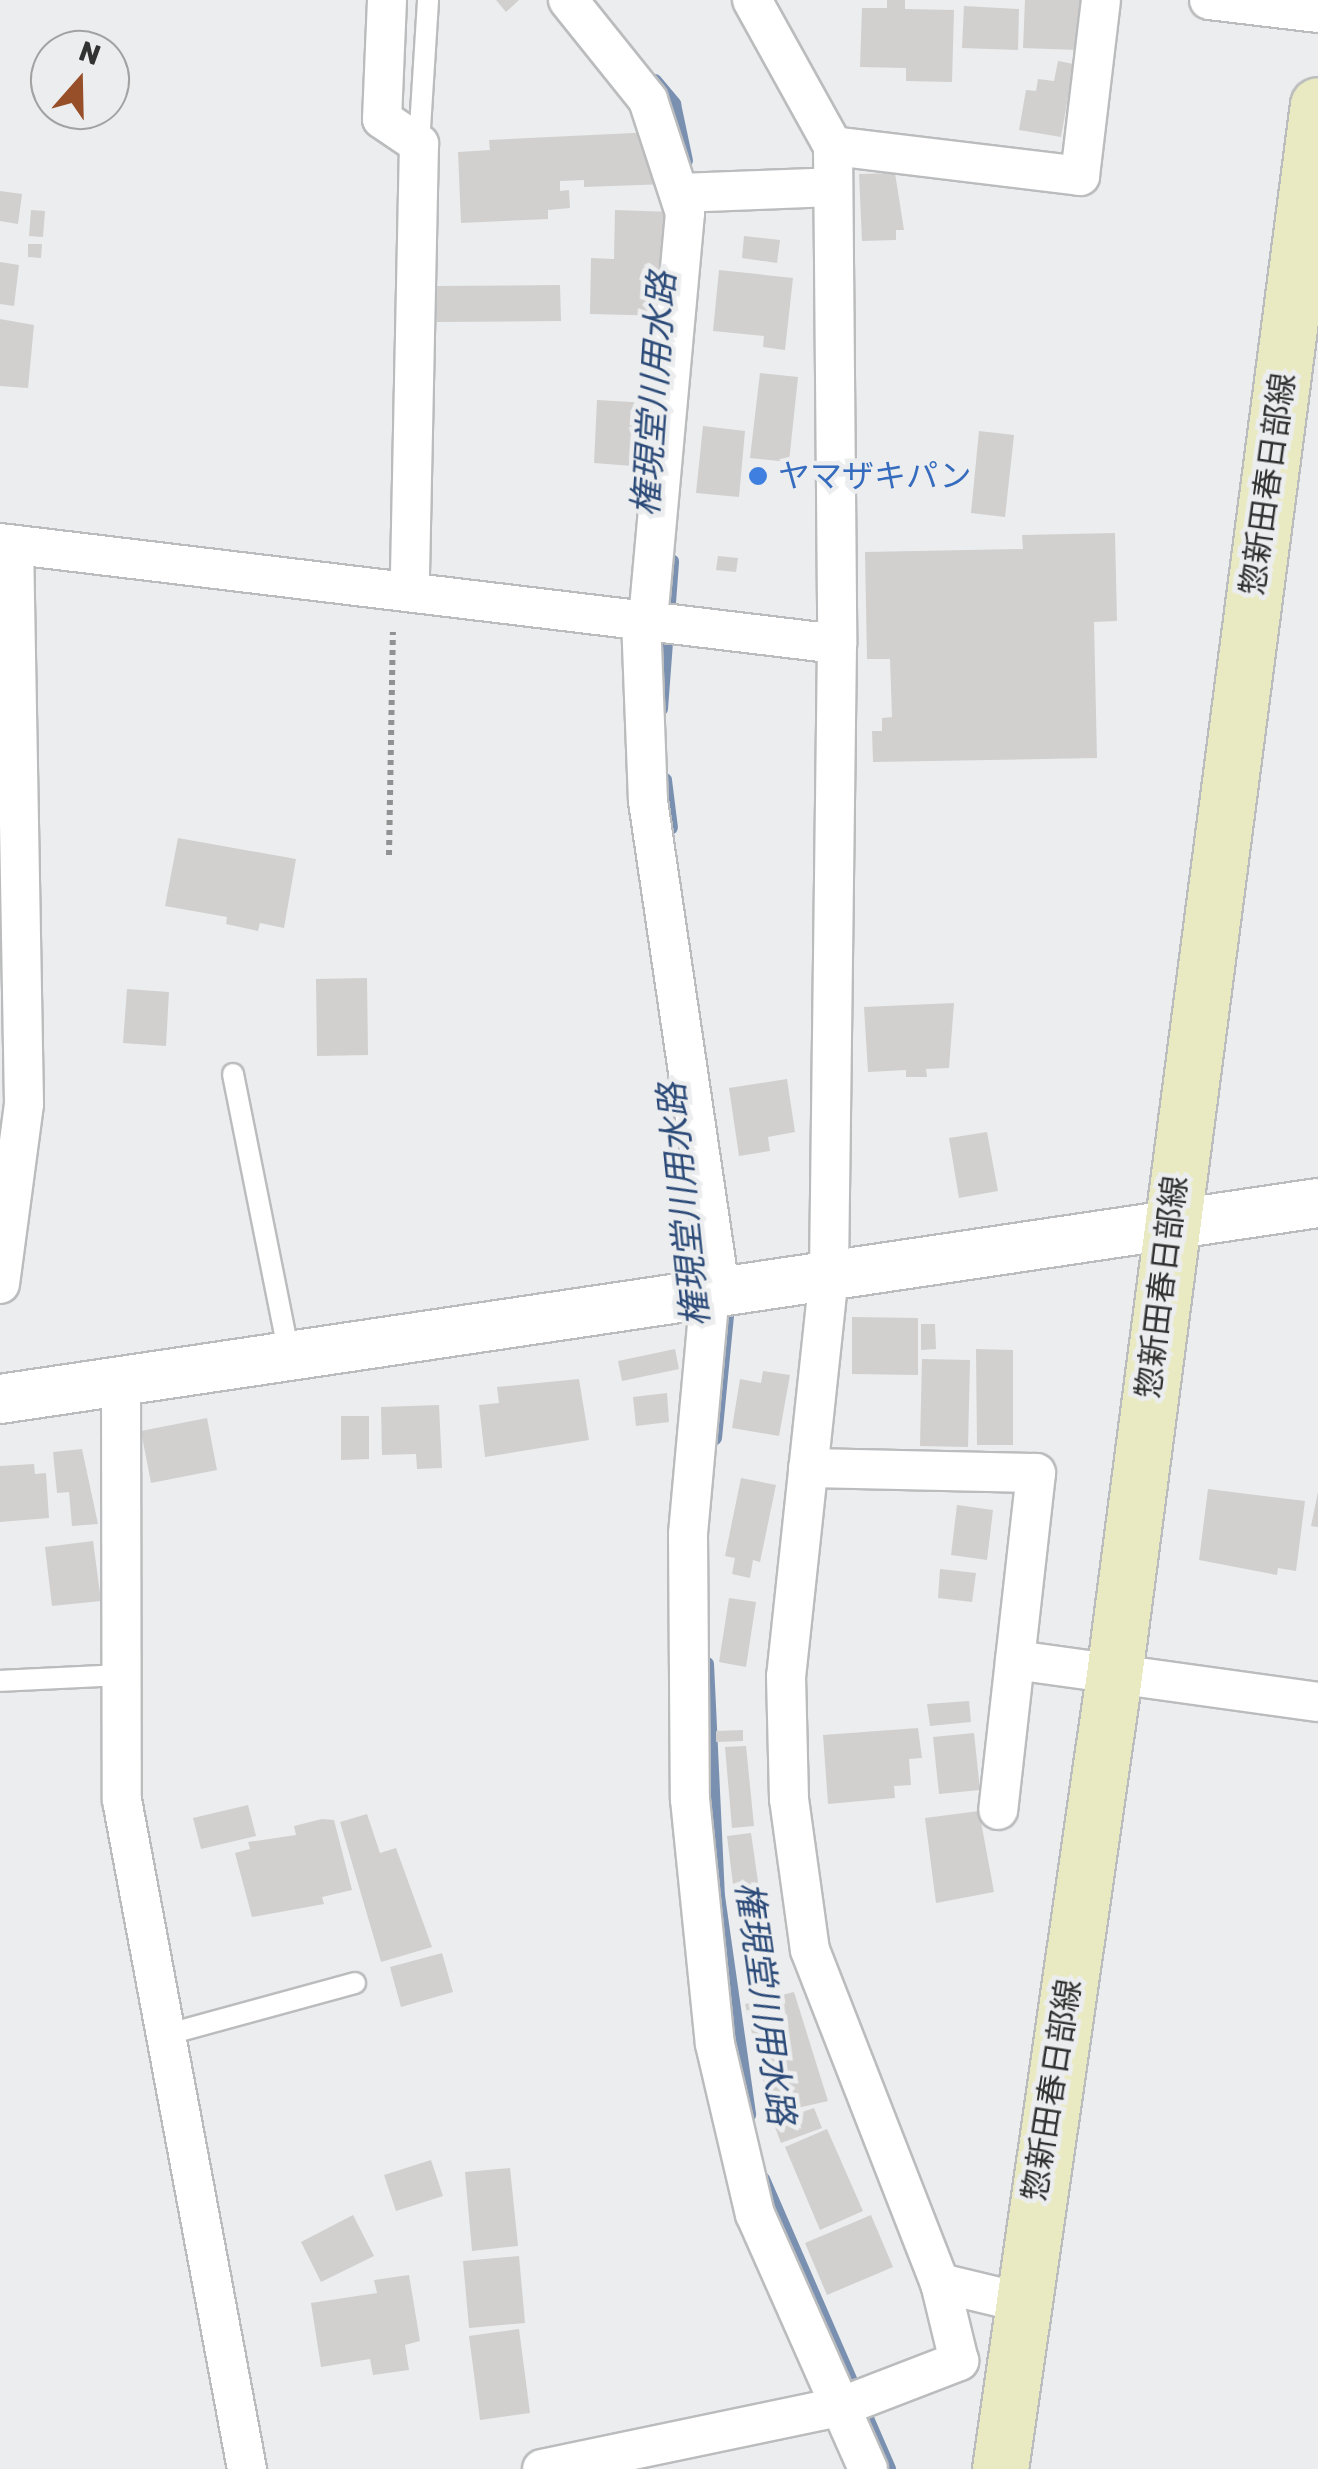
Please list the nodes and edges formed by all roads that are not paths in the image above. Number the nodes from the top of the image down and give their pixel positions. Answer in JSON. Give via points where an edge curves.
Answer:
{"nodes":[{"id":1,"x":387,"y":0,"type":"edge"},
{"id":2,"x":428,"y":0,"type":"edge"},
{"id":3,"x":568,"y":0,"type":"edge"},
{"id":4,"x":752,"y":0,"type":"edge"},
{"id":5,"x":1101,"y":0,"type":"edge"},
{"id":6,"x":1209,"y":0,"type":"edge"},
{"id":7,"x":1318,"y":13,"type":"edge"},
{"id":8,"x":1318,"y":105,"type":"edge"},
{"id":9,"x":419,"y":144,"type":"junction"},
{"id":10,"x":833,"y":146,"type":"junction"},
{"id":11,"x":833,"y":186,"type":"junction"},
{"id":12,"x":680,"y":194,"type":"junction"},
{"id":13,"x":7,"y":544,"type":"edge"},
{"id":14,"x":402,"y":590,"type":"junction"},
{"id":15,"x":645,"y":620,"type":"junction"},
{"id":16,"x":837,"y":644,"type":"junction"},
{"id":17,"x":233,"y":1074,"type":"dead end"},
{"id":18,"x":1318,"y":1203,"type":"edge"},
{"id":19,"x":1169,"y":1223,"type":"junction"},
{"id":20,"x":829,"y":1274,"type":"junction"},
{"id":21,"x":0,"y":1284,"type":"edge"},
{"id":22,"x":728,"y":1290,"type":"junction"},
{"id":23,"x":290,"y":1356,"type":"junction"},
{"id":24,"x":121,"y":1381,"type":"junction"},
{"id":25,"x":0,"y":1399,"type":"edge"},
{"id":26,"x":808,"y":1468,"type":"junction"},
{"id":27,"x":1015,"y":1660,"type":"junction"},
{"id":28,"x":122,"y":1675,"type":"junction"},
{"id":29,"x":1114,"y":1675,"type":"junction"},
{"id":30,"x":0,"y":1680,"type":"edge"},
{"id":31,"x":1318,"y":1702,"type":"edge"},
{"id":32,"x":998,"y":1810,"type":"dead end"},
{"id":33,"x":354,"y":1984,"type":"dead end"},
{"id":34,"x":166,"y":2035,"type":"junction"},
{"id":35,"x":940,"y":2284,"type":"junction"},
{"id":36,"x":1020,"y":2302,"type":"junction"},
{"id":37,"x":842,"y":2407,"type":"junction"},
{"id":38,"x":536,"y":2468,"type":"edge"},
{"id":39,"x":247,"y":2469,"type":"edge"},
{"id":40,"x":868,"y":2469,"type":"edge"},
{"id":41,"x":1000,"y":2469,"type":"edge"}],
"edges":[{"from":1,"to":9,"type":"street","via":[[382,120]]},
{"from":2,"to":9,"type":"lane"},
{"from":3,"to":12,"type":"street","via":[[648,100]]},
{"from":4,"to":10,"type":"street"},
{"from":5,"to":10,"type":"street","via":[[1080,176]]},
{"from":6,"to":7,"type":"street"},
{"from":8,"to":19,"type":"main road","name":"惣新田春日部線"},
{"from":9,"to":14,"type":"street"},
{"from":10,"to":11,"type":"street"},
{"from":11,"to":12,"type":"street"},
{"from":11,"to":16,"type":"street"},
{"from":12,"to":15,"type":"street","via":[[685,213]]},
{"from":13,"to":14,"type":"street"},
{"from":13,"to":21,"type":"street","via":[[24,1104]]},
{"from":14,"to":15,"type":"street"},
{"from":15,"to":16,"type":"street"},
{"from":15,"to":22,"type":"street","via":[[648,801]]},
{"from":16,"to":20,"type":"street"},
{"from":17,"to":23,"type":"lane"},
{"from":18,"to":19,"type":"street"},
{"from":19,"to":20,"type":"street"},
{"from":19,"to":29,"type":"main road","name":"惣新田春日部線"},
{"from":20,"to":22,"type":"street"},
{"from":20,"to":26,"type":"street"},
{"from":22,"to":23,"type":"street"},
{"from":22,"to":37,"type":"street","via":[[688,1534],[690,1800],[715,2044],[755,2214]]},
{"from":23,"to":24,"type":"street"},
{"from":24,"to":25,"type":"street"},
{"from":24,"to":28,"type":"street"},
{"from":26,"to":27,"type":"street","via":[[1036,1473]]},
{"from":26,"to":35,"type":"street","via":[[786,1676],[789,1799],[810,1950]]},
{"from":27,"to":29,"type":"street"},
{"from":27,"to":32,"type":"street"},
{"from":28,"to":30,"type":"lane"},
{"from":28,"to":34,"type":"street","via":[[122,1800]]},
{"from":29,"to":31,"type":"street"},
{"from":29,"to":36,"type":"main road","name":"惣新田春日部線"},
{"from":33,"to":34,"type":"lane"},
{"from":34,"to":39,"type":"street"},
{"from":35,"to":36,"type":"street"},
{"from":35,"to":37,"type":"street","via":[[959,2360]]},
{"from":36,"to":41,"type":"main road","name":"惣新田春日部線"},
{"from":37,"to":38,"type":"street"},
{"from":37,"to":40,"type":"street"}]}
